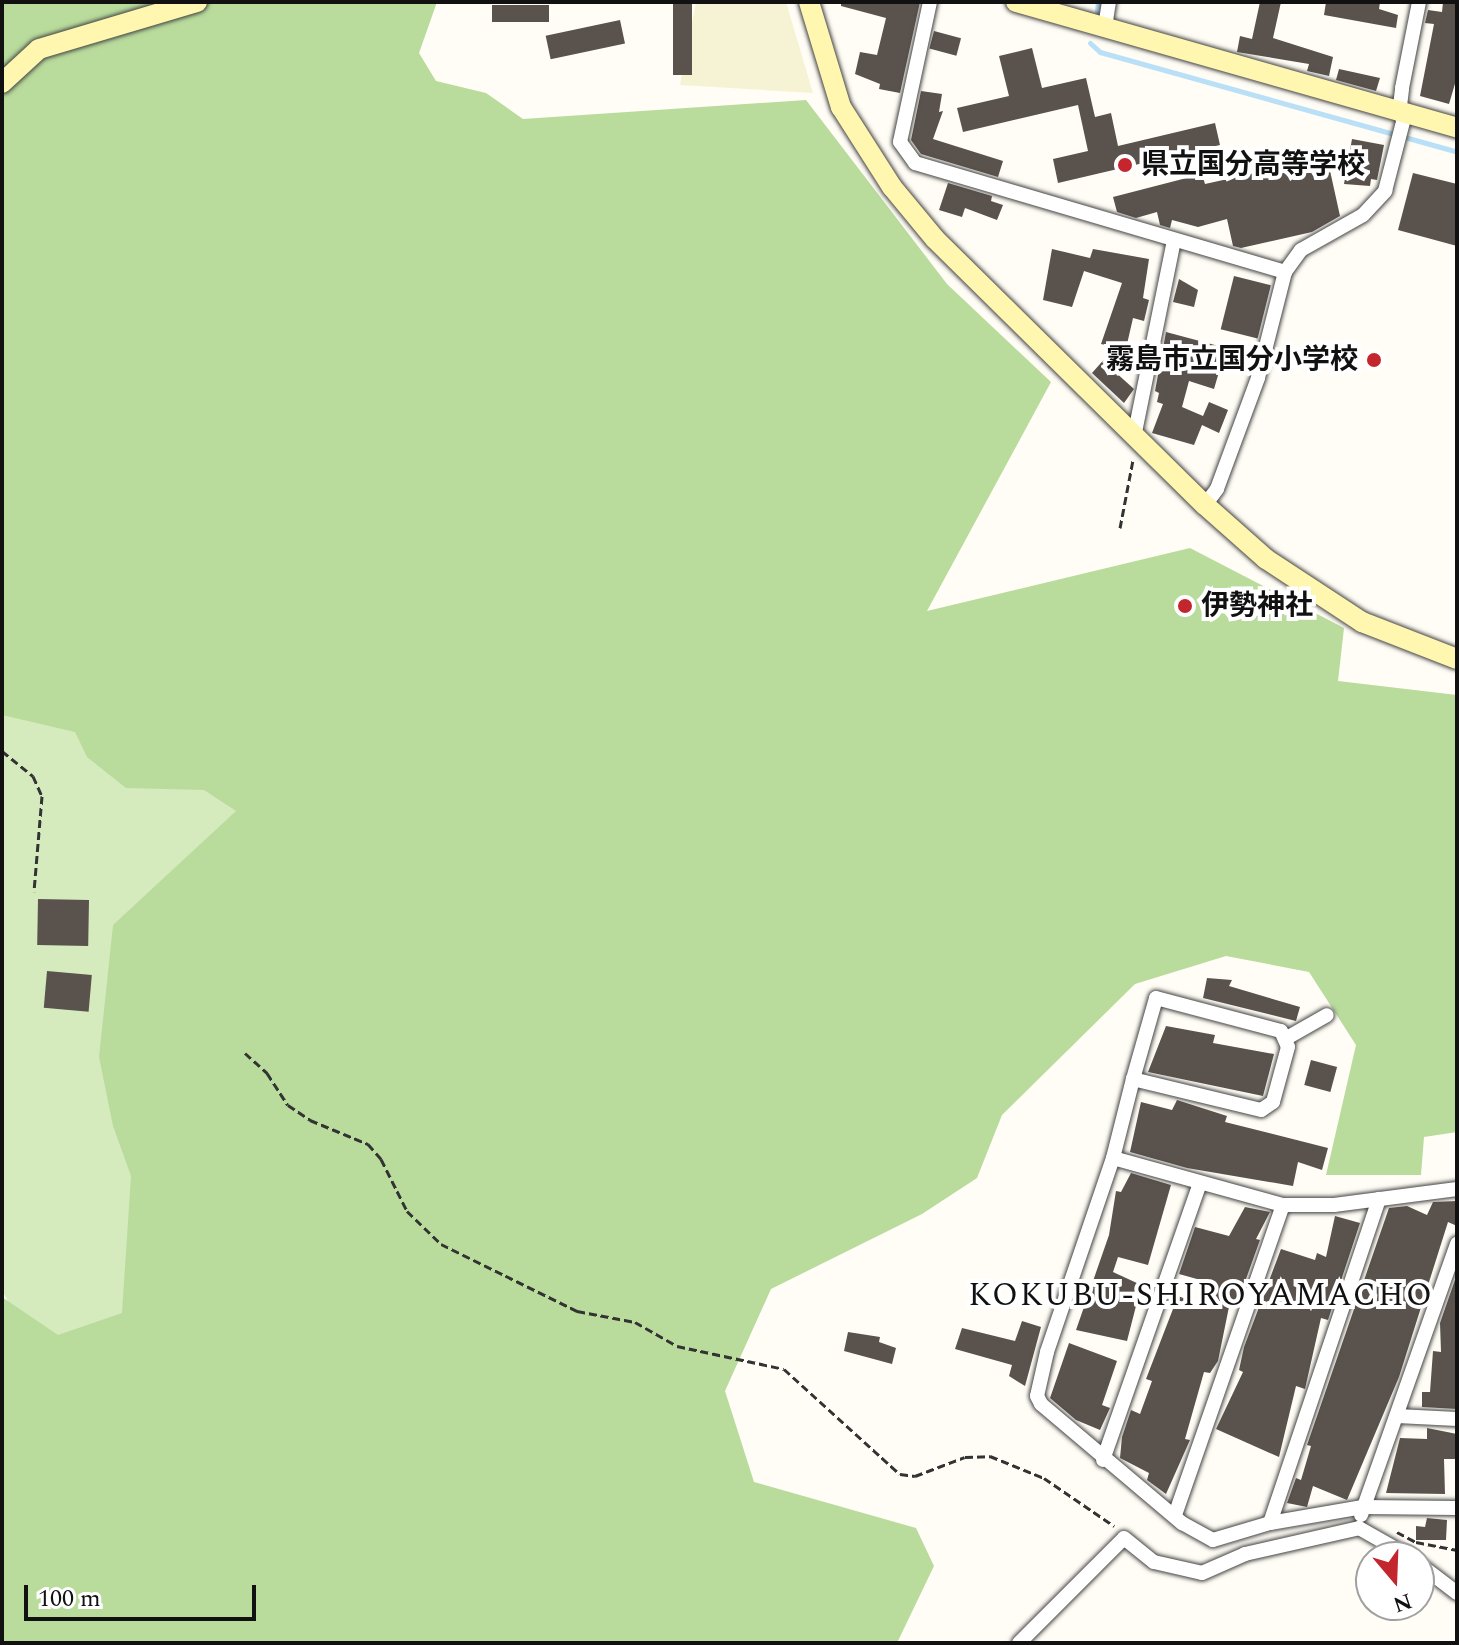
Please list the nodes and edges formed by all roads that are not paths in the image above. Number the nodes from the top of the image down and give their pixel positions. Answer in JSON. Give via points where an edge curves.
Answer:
{"nodes":[{"id":1,"x":197,"y":2,"type":"edge"},
{"id":2,"x":809,"y":2,"type":"edge"},
{"id":3,"x":930,"y":2,"type":"edge"},
{"id":4,"x":1016,"y":2,"type":"edge"},
{"id":5,"x":1109,"y":2,"type":"edge"},
{"id":6,"x":1419,"y":2,"type":"edge"},
{"id":7,"x":1105,"y":27,"type":"junction"},
{"id":8,"x":2,"y":83,"type":"edge"},
{"id":9,"x":1401,"y":117,"type":"junction"},
{"id":10,"x":1457,"y":128,"type":"edge"},
{"id":11,"x":1174,"y":240,"type":"junction"},
{"id":12,"x":1285,"y":272,"type":"junction"},
{"id":13,"x":1135,"y":432,"type":"junction"},
{"id":14,"x":1205,"y":505,"type":"junction"},
{"id":15,"x":1457,"y":659,"type":"edge"},
{"id":16,"x":1327,"y":1015,"type":"dead end"},
{"id":17,"x":1285,"y":1039,"type":"junction"},
{"id":18,"x":1133,"y":1079,"type":"junction"},
{"id":19,"x":1113,"y":1158,"type":"junction"},
{"id":20,"x":1200,"y":1183,"type":"junction"},
{"id":21,"x":1457,"y":1189,"type":"edge"},
{"id":22,"x":1379,"y":1199,"type":"junction"},
{"id":23,"x":1283,"y":1205,"type":"junction"},
{"id":24,"x":1457,"y":1244,"type":"edge"},
{"id":25,"x":1397,"y":1416,"type":"junction"},
{"id":26,"x":1457,"y":1419,"type":"edge"},
{"id":27,"x":1103,"y":1460,"type":"junction"},
{"id":28,"x":1363,"y":1507,"type":"junction"},
{"id":29,"x":1457,"y":1508,"type":"edge"},
{"id":30,"x":1175,"y":1515,"type":"junction"},
{"id":31,"x":1270,"y":1523,"type":"junction"},
{"id":32,"x":1359,"y":1528,"type":"junction"},
{"id":33,"x":1385,"y":1541,"type":"edge"},
{"id":34,"x":1435,"y":1576,"type":"edge"},
{"id":35,"x":1457,"y":1593,"type":"edge"},
{"id":36,"x":1019,"y":1643,"type":"edge"}],
"edges":[{"from":1,"to":8,"type":"street","via":[[39,49]]},
{"from":2,"to":13,"type":"street","via":[[841,107],[892,187],[935,239]]},
{"from":3,"to":11,"type":"street","via":[[900,142],[915,163]]},
{"from":4,"to":7,"type":"street"},
{"from":5,"to":7,"type":"street"},
{"from":6,"to":9,"type":"street"},
{"from":7,"to":9,"type":"street"},
{"from":9,"to":10,"type":"street"},
{"from":9,"to":12,"type":"street","via":[[1377,204],[1301,250]]},
{"from":11,"to":12,"type":"street"},
{"from":11,"to":13,"type":"street"},
{"from":12,"to":14,"type":"street","via":[[1258,378],[1217,489]]},
{"from":13,"to":14,"type":"street"},
{"from":14,"to":15,"type":"street","via":[[1266,559],[1362,622]]},
{"from":16,"to":17,"type":"street"},
{"from":17,"to":18,"type":"street","via":[[1288,1047],[1273,1102],[1261,1110]]},
{"from":17,"to":18,"type":"street","via":[[1281,1031],[1156,998]]},
{"from":18,"to":19,"type":"street"},
{"from":19,"to":20,"type":"street"},
{"from":19,"to":27,"type":"street","via":[[1070,1277],[1037,1396]]},
{"from":20,"to":23,"type":"street"},
{"from":20,"to":27,"type":"street"},
{"from":21,"to":22,"type":"street"},
{"from":22,"to":23,"type":"street"},
{"from":22,"to":31,"type":"street"},
{"from":23,"to":30,"type":"street"},
{"from":24,"to":25,"type":"street"},
{"from":25,"to":26,"type":"street"},
{"from":25,"to":28,"type":"street"},
{"from":27,"to":30,"type":"street"},
{"from":28,"to":29,"type":"street"},
{"from":28,"to":31,"type":"street"},
{"from":28,"to":32,"type":"street"},
{"from":30,"to":31,"type":"street","via":[[1213,1540]]},
{"from":32,"to":33,"type":"street"},
{"from":32,"to":36,"type":"street","via":[[1245,1554],[1202,1573],[1154,1562],[1124,1538]]},
{"from":34,"to":35,"type":"street"}]}
